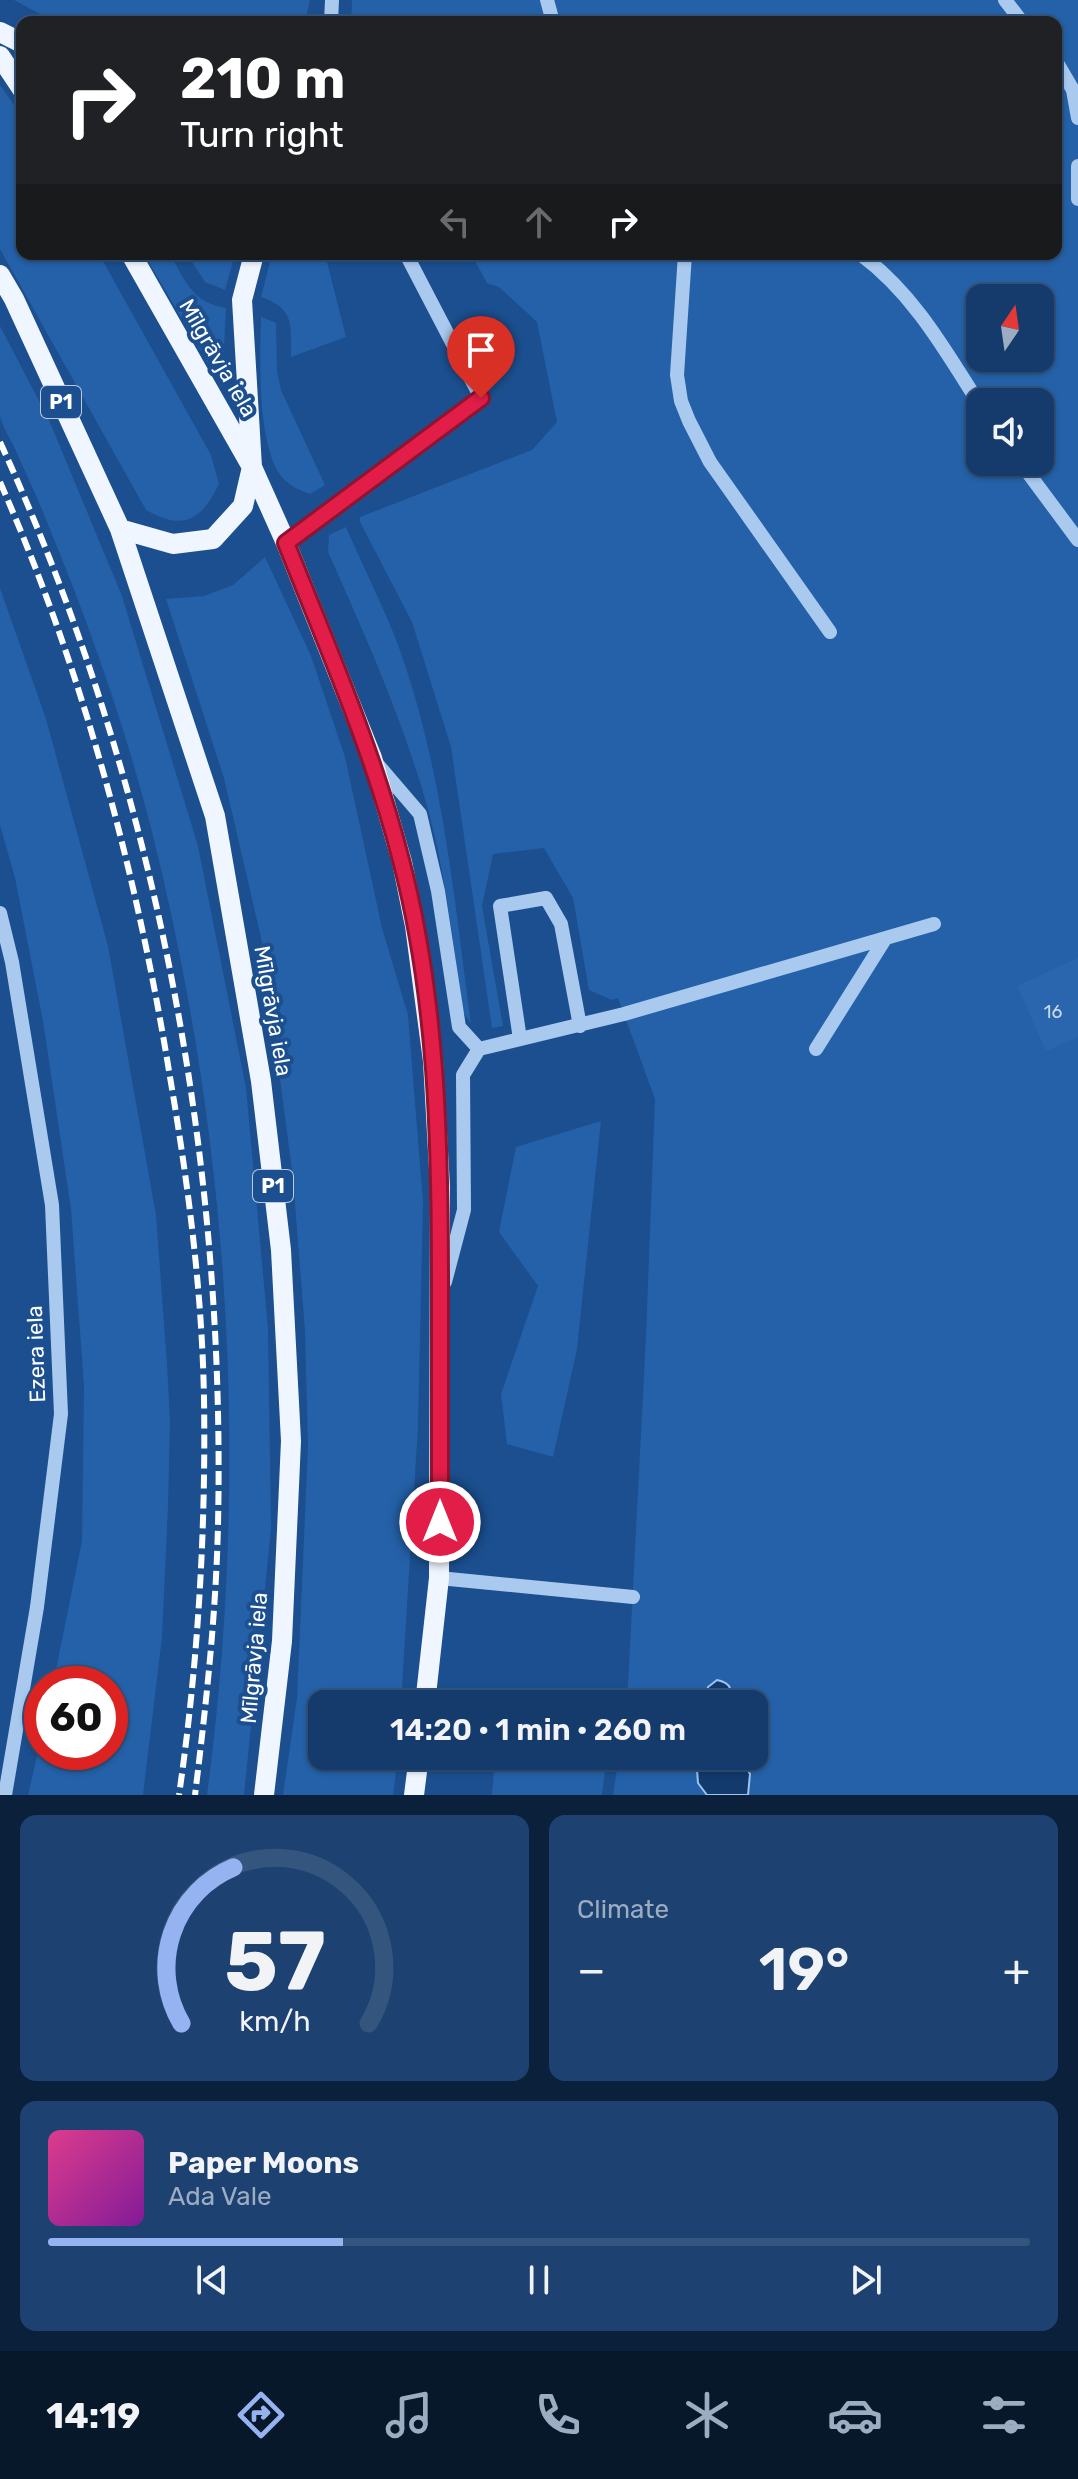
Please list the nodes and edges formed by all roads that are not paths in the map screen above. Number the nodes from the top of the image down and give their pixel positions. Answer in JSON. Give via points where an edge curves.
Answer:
{"nodes":[{"id":1,"x":1005,"y":0,"type":"edge"},
{"id":2,"x":1017,"y":16,"type":"edge"},
{"id":3,"x":0,"y":56,"type":"edge"},
{"id":4,"x":1062,"y":71,"type":"edge"},
{"id":5,"x":16,"y":80,"type":"edge"},
{"id":6,"x":1078,"y":118,"type":"edge"},
{"id":7,"x":1078,"y":166,"type":"edge"},
{"id":8,"x":1078,"y":199,"type":"edge"},
{"id":9,"x":134,"y":260,"type":"edge"},
{"id":10,"x":252,"y":260,"type":"edge"},
{"id":11,"x":409,"y":260,"type":"edge"},
{"id":12,"x":685,"y":260,"type":"edge"},
{"id":13,"x":867,"y":260,"type":"edge"},
{"id":14,"x":0,"y":275,"type":"edge"},
{"id":15,"x":969,"y":388,"type":"edge"},
{"id":16,"x":252,"y":467,"type":"junction"},
{"id":17,"x":1030,"y":476,"type":"edge"},
{"id":18,"x":120,"y":529,"type":"junction"},
{"id":19,"x":1078,"y":540,"type":"edge"},
{"id":20,"x":286,"y":543,"type":"junction"},
{"id":21,"x":830,"y":632,"type":"dead end"},
{"id":22,"x":372,"y":758,"type":"junction"},
{"id":23,"x":0,"y":913,"type":"edge"},
{"id":24,"x":934,"y":924,"type":"dead end"},
{"id":25,"x":885,"y":939,"type":"junction"},
{"id":26,"x":580,"y":1026,"type":"junction"},
{"id":27,"x":520,"y":1039,"type":"junction"},
{"id":28,"x":479,"y":1049,"type":"junction"},
{"id":29,"x":816,"y":1049,"type":"dead end"},
{"id":30,"x":440,"y":1301,"type":"junction"},
{"id":31,"x":439,"y":1578,"type":"junction"},
{"id":32,"x":633,"y":1597,"type":"dead end"},
{"id":33,"x":427,"y":1690,"type":"edge"},
{"id":34,"x":417,"y":1770,"type":"edge"},
{"id":35,"x":5,"y":1795,"type":"edge"},
{"id":36,"x":264,"y":1795,"type":"edge"},
{"id":37,"x":414,"y":1795,"type":"edge"}],
"edges":[{"from":1,"to":2,"type":"street"},
{"from":3,"to":5,"type":"main road"},
{"from":4,"to":6,"type":"street","via":[[1073,90]]},
{"from":7,"to":8,"type":"street"},
{"from":9,"to":16,"type":"main road","name":"Mīlgrāvja iela"},
{"from":10,"to":16,"type":"main road","via":[[242,300]]},
{"from":11,"to":20,"type":"street","via":[[481,398]]},
{"from":12,"to":21,"type":"street","via":[[677,375],[681,401],[717,472]]},
{"from":13,"to":15,"type":"street","via":[[922,314]]},
{"from":14,"to":18,"type":"main road","name":"Mīlgrāvja iela","number":"P1"},
{"from":16,"to":18,"type":"main road","via":[[243,506],[213,539],[173,544]]},
{"from":16,"to":20,"type":"main road","name":"Mīlgrāvja iela"},
{"from":17,"to":19,"type":"street"},
{"from":18,"to":36,"type":"main road","name":"Mīlgrāvja iela","number":"P1","via":[[215,816],[261,1081],[281,1250],[291,1441],[282,1641]]},
{"from":20,"to":22,"type":"main road","name":"Mīlgrāvja iela"},
{"from":22,"to":28,"type":"street","via":[[420,814],[459,1027]]},
{"from":22,"to":30,"type":"main road","name":"Mīlgrāvja iela","via":[[402,862],[427,1004],[440,1187]]},
{"from":23,"to":35,"type":"street","name":"Ezera iela","via":[[52,1205],[61,1414],[37,1607]]},
{"from":24,"to":25,"type":"street"},
{"from":25,"to":26,"type":"street"},
{"from":25,"to":29,"type":"street"},
{"from":26,"to":27,"type":"street"},
{"from":26,"to":27,"type":"street","via":[[561,924],[546,898],[500,906]]},
{"from":27,"to":28,"type":"street"},
{"from":28,"to":30,"type":"street","via":[[463,1075],[464,1210]]},
{"from":30,"to":31,"type":"main road","name":"Mīlgrāvja iela"},
{"from":31,"to":32,"type":"street"},
{"from":31,"to":33,"type":"main road","name":"Mīlgrāvja iela"},
{"from":34,"to":37,"type":"main road"}]}
